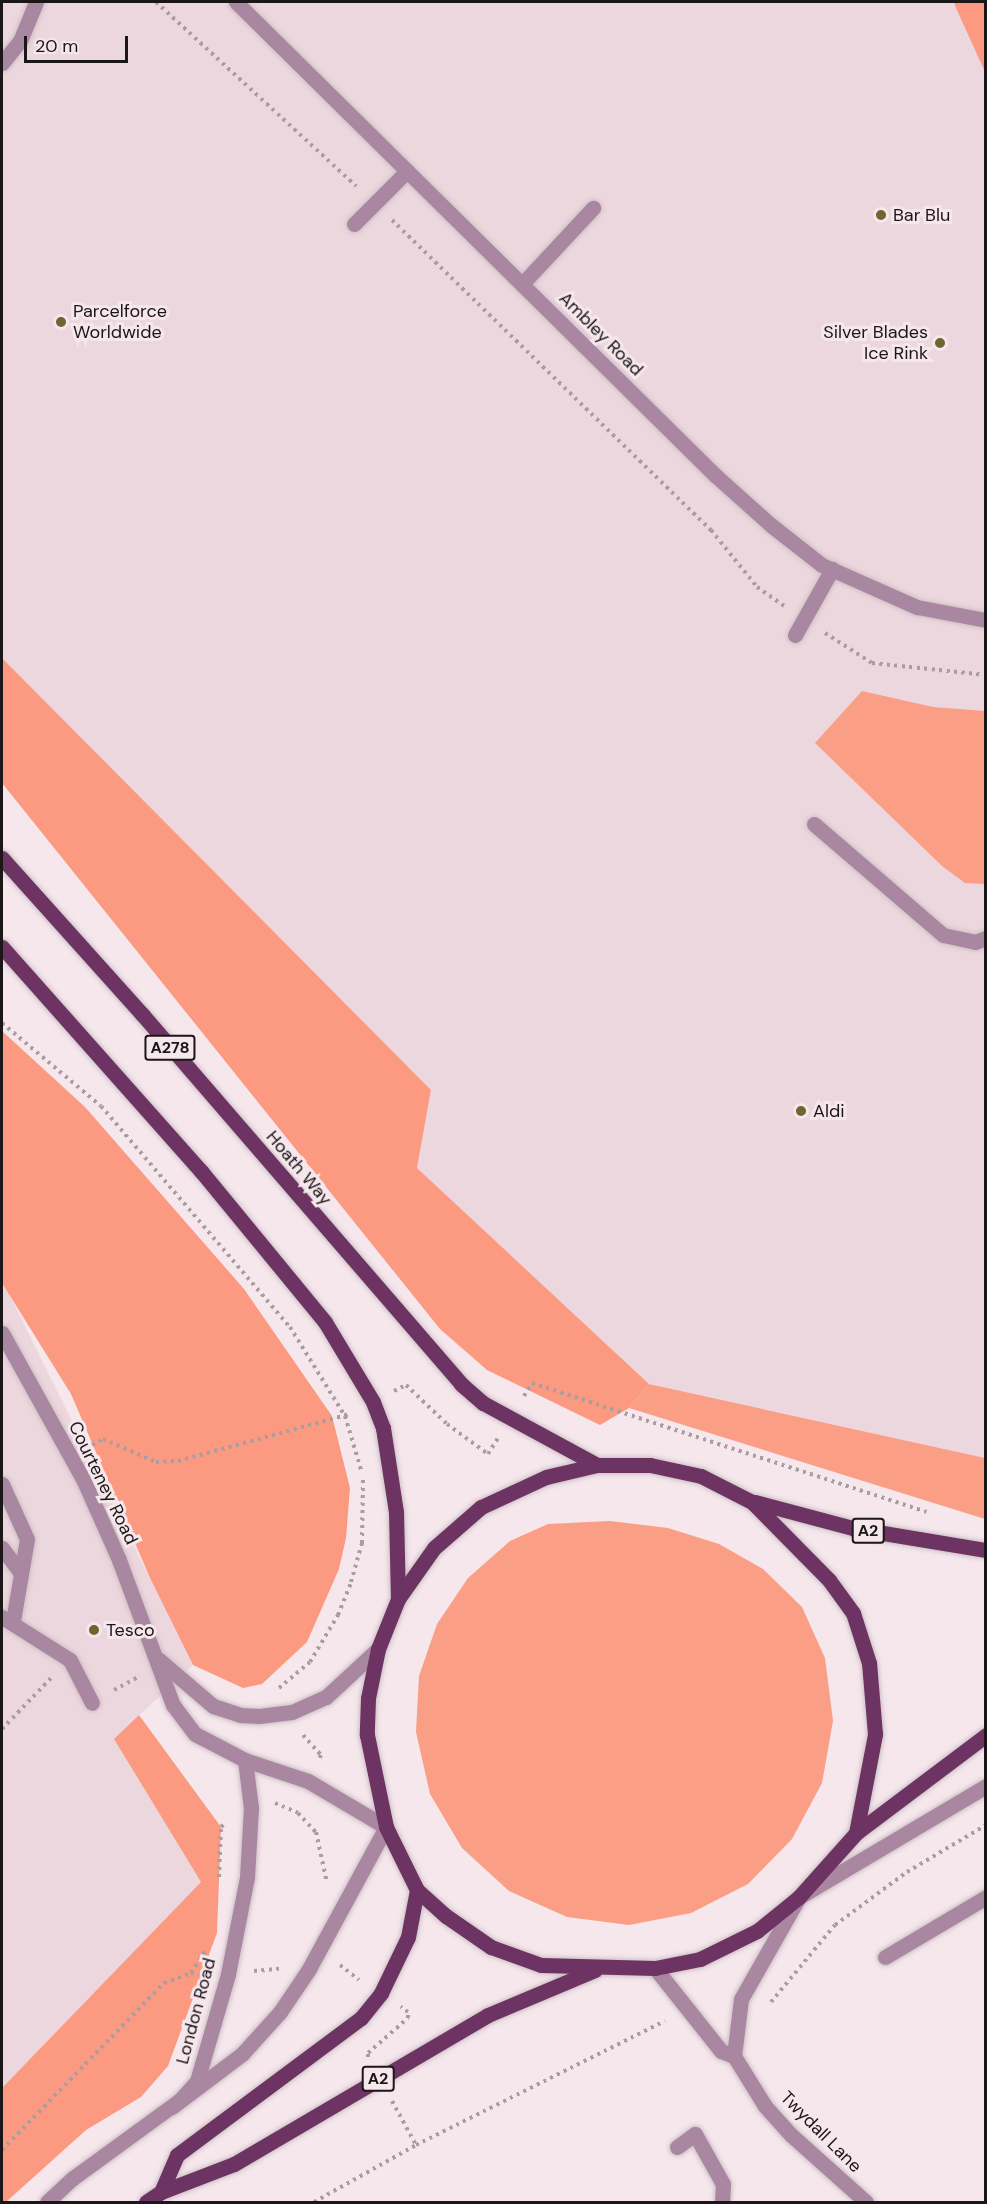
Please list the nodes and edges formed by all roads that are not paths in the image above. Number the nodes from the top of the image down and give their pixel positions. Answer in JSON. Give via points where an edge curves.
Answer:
{"nodes":[{"id":1,"x":36,"y":2,"type":"edge"},
{"id":2,"x":236,"y":2,"type":"edge"},
{"id":3,"x":2,"y":63,"type":"edge"},
{"id":4,"x":408,"y":171,"type":"junction"},
{"id":5,"x":593,"y":208,"type":"dead end"},
{"id":6,"x":354,"y":224,"type":"dead end"},
{"id":7,"x":523,"y":283,"type":"junction"},
{"id":8,"x":832,"y":569,"type":"junction"},
{"id":9,"x":986,"y":620,"type":"edge"},
{"id":10,"x":795,"y":635,"type":"dead end"},
{"id":11,"x":814,"y":824,"type":"dead end"},
{"id":12,"x":2,"y":858,"type":"edge"},
{"id":13,"x":986,"y":938,"type":"edge"},
{"id":14,"x":2,"y":947,"type":"edge"},
{"id":15,"x":2,"y":1333,"type":"edge"},
{"id":16,"x":597,"y":1465,"type":"junction"},
{"id":17,"x":2,"y":1484,"type":"edge"},
{"id":18,"x":752,"y":1502,"type":"junction"},
{"id":19,"x":2,"y":1548,"type":"edge"},
{"id":20,"x":986,"y":1550,"type":"edge"},
{"id":21,"x":20,"y":1572,"type":"junction"},
{"id":22,"x":398,"y":1599,"type":"junction"},
{"id":23,"x":7,"y":1619,"type":"edge"},
{"id":24,"x":378,"y":1648,"type":"junction"},
{"id":25,"x":158,"y":1663,"type":"junction"},
{"id":26,"x":92,"y":1703,"type":"dead end"},
{"id":27,"x":986,"y":1735,"type":"edge"},
{"id":28,"x":245,"y":1760,"type":"junction"},
{"id":29,"x":986,"y":1786,"type":"edge"},
{"id":30,"x":386,"y":1827,"type":"junction"},
{"id":31,"x":856,"y":1833,"type":"junction"},
{"id":32,"x":417,"y":1890,"type":"junction"},
{"id":33,"x":799,"y":1897,"type":"junction"},
{"id":34,"x":986,"y":1897,"type":"edge"},
{"id":35,"x":885,"y":1956,"type":"dead end"},
{"id":36,"x":655,"y":1968,"type":"junction"},
{"id":37,"x":598,"y":1969,"type":"junction"},
{"id":38,"x":734,"y":2056,"type":"junction"},
{"id":39,"x":172,"y":2107,"type":"junction"},
{"id":40,"x":677,"y":2147,"type":"dead end"},
{"id":41,"x":161,"y":2192,"type":"junction"},
{"id":42,"x":47,"y":2202,"type":"edge"},
{"id":43,"x":146,"y":2202,"type":"edge"},
{"id":44,"x":722,"y":2202,"type":"edge"},
{"id":45,"x":866,"y":2202,"type":"edge"}],
"edges":[{"from":1,"to":3,"type":"street","via":[[20,41]]},
{"from":2,"to":4,"type":"street","name":"Ambley Road"},
{"from":4,"to":6,"type":"street"},
{"from":4,"to":7,"type":"street","name":"Ambley Road"},
{"from":5,"to":7,"type":"street"},
{"from":7,"to":8,"type":"street","name":"Ambley Road","via":[[716,476],[772,526]]},
{"from":8,"to":9,"type":"street","name":"Ambley Road","via":[[917,607]]},
{"from":8,"to":10,"type":"street"},
{"from":11,"to":13,"type":"street","via":[[943,935],[975,942]]},
{"from":12,"to":16,"type":"main road","name":"Hoath Way","number":"A278","via":[[461,1384],[483,1403]]},
{"from":14,"to":22,"type":"main road","via":[[201,1171],[325,1322],[373,1402],[383,1428],[395,1501]]},
{"from":15,"to":25,"type":"street","name":"Courteney Road","via":[[83,1479]]},
{"from":16,"to":18,"type":"main road","via":[[650,1465],[701,1476]]},
{"from":16,"to":22,"type":"main road","via":[[546,1477],[481,1507],[434,1548]]},
{"from":17,"to":21,"type":"street","via":[[27,1539]]},
{"from":18,"to":20,"type":"main road","number":"A2","via":[[853,1528]]},
{"from":18,"to":31,"type":"main road","via":[[829,1580],[853,1613],[869,1663],[875,1734]]},
{"from":19,"to":21,"type":"street"},
{"from":21,"to":23,"type":"street"},
{"from":22,"to":24,"type":"main road"},
{"from":23,"to":26,"type":"street","via":[[70,1660]]},
{"from":24,"to":25,"type":"street","name":"Courteney Road","via":[[326,1697],[292,1712],[240,1716],[213,1706]]},
{"from":24,"to":30,"type":"main road","via":[[368,1698],[367,1735]]},
{"from":25,"to":28,"type":"street","name":"Courteney Road","via":[[173,1705],[195,1734]]},
{"from":27,"to":31,"type":"main road"},
{"from":28,"to":30,"type":"street","name":"Courteney Road","via":[[308,1781]]},
{"from":28,"to":39,"type":"street","name":"London Road","via":[[251,1808],[247,1877],[228,1974],[197,2081]]},
{"from":29,"to":33,"type":"street"},
{"from":30,"to":32,"type":"main road"},
{"from":30,"to":39,"type":"street","via":[[309,1969],[280,2012],[242,2054]]},
{"from":31,"to":33,"type":"main road"},
{"from":32,"to":37,"type":"main road","via":[[490,1947],[541,1965]]},
{"from":32,"to":41,"type":"main road","via":[[408,1937],[381,1993],[361,2018],[177,2155]]},
{"from":33,"to":36,"type":"main road","via":[[757,1930],[700,1959]]},
{"from":33,"to":38,"type":"street","via":[[741,1999]]},
{"from":34,"to":35,"type":"street"},
{"from":36,"to":37,"type":"main road"},
{"from":36,"to":38,"type":"street","name":"Twydall Lane","via":[[721,2051]]},
{"from":37,"to":41,"type":"main road","number":"A2","via":[[489,2015],[234,2164]]},
{"from":38,"to":45,"type":"street","name":"Twydall Lane","via":[[765,2106],[791,2135]]},
{"from":39,"to":42,"type":"street","name":"London Road","via":[[73,2178]]},
{"from":40,"to":44,"type":"street","via":[[695,2134],[723,2184]]},
{"from":41,"to":43,"type":"main road","number":"A2"}]}
